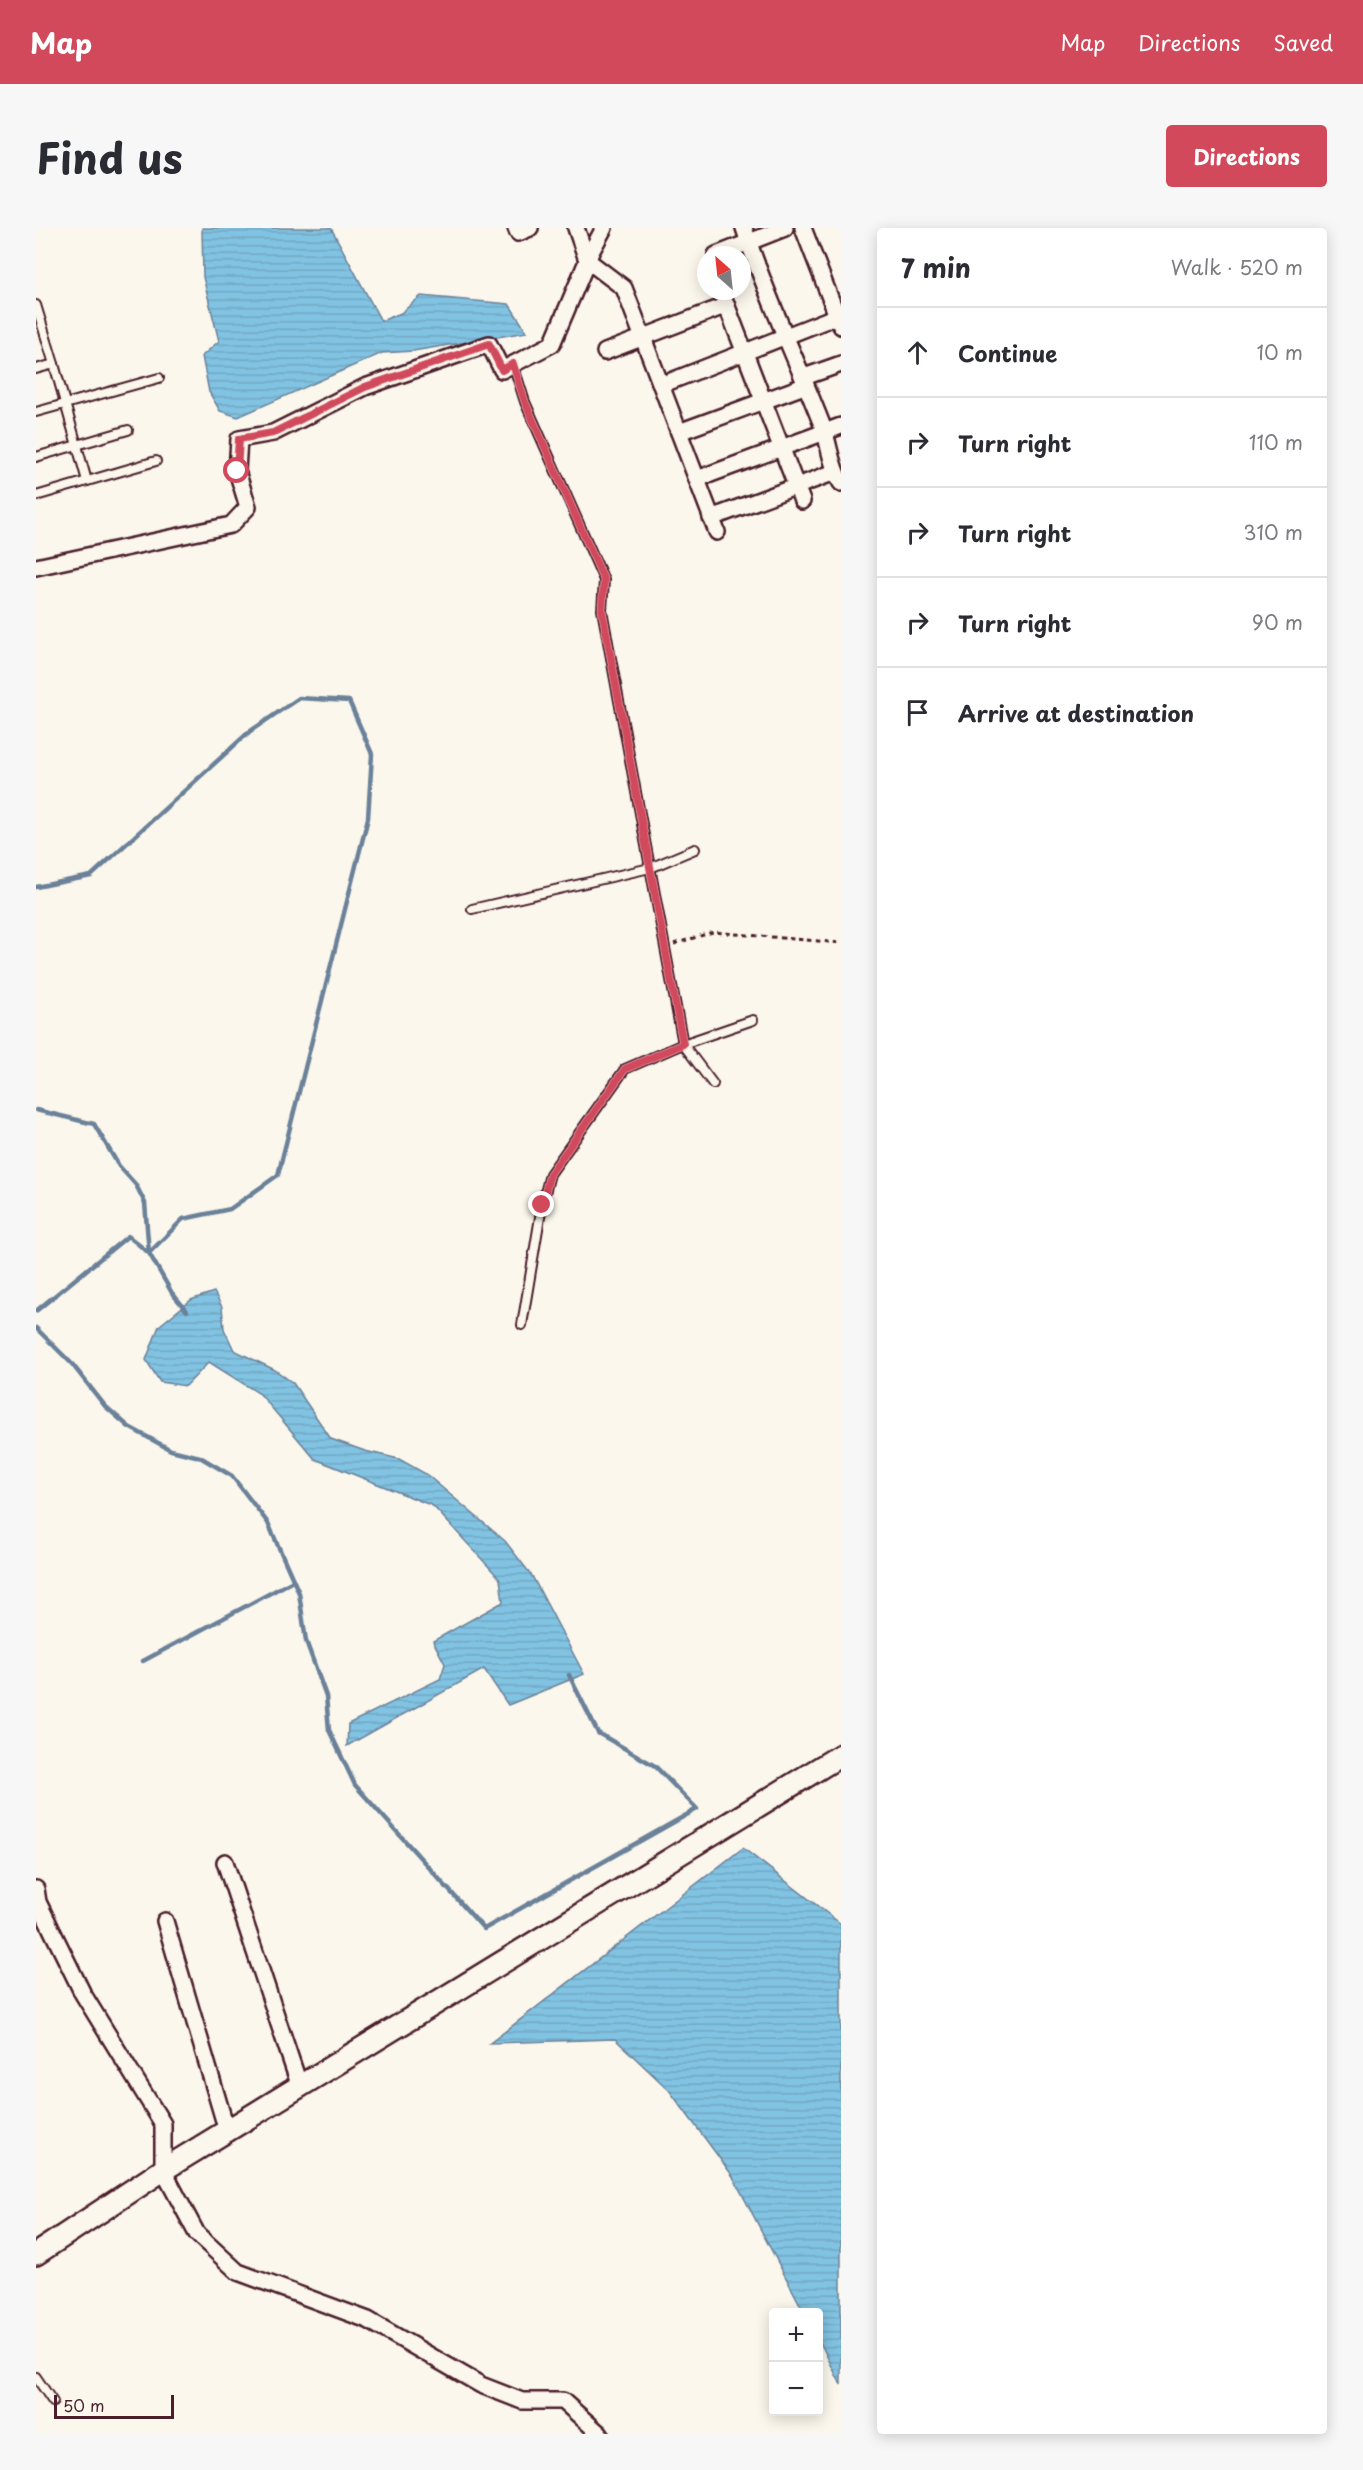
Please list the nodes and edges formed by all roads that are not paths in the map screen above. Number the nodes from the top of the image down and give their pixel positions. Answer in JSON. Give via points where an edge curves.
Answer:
{"nodes":[{"id":1,"x":516,"y":228,"type":"edge"},
{"id":2,"x":530,"y":228,"type":"edge"},
{"id":3,"x":576,"y":228,"type":"edge"},
{"id":4,"x":604,"y":228,"type":"edge"},
{"id":5,"x":784,"y":228,"type":"edge"},
{"id":6,"x":803,"y":228,"type":"edge"},
{"id":7,"x":747,"y":235,"type":"edge"},
{"id":8,"x":730,"y":246,"type":"edge"},
{"id":9,"x":587,"y":260,"type":"junction"},
{"id":10,"x":720,"y":300,"type":"edge"},
{"id":11,"x":725,"y":300,"type":"edge"},
{"id":12,"x":36,"y":305,"type":"edge"},
{"id":13,"x":839,"y":321,"type":"edge"},
{"id":14,"x":643,"y":337,"type":"junction"},
{"id":15,"x":784,"y":337,"type":"junction"},
{"id":16,"x":605,"y":352,"type":"dead end"},
{"id":17,"x":745,"y":352,"type":"junction"},
{"id":18,"x":54,"y":364,"type":"junction"},
{"id":19,"x":513,"y":364,"type":"junction"},
{"id":20,"x":841,"y":364,"type":"edge"},
{"id":21,"x":36,"y":369,"type":"edge"},
{"id":22,"x":159,"y":378,"type":"dead end"},
{"id":23,"x":661,"y":385,"type":"junction"},
{"id":24,"x":804,"y":386,"type":"junction"},
{"id":25,"x":764,"y":400,"type":"junction"},
{"id":26,"x":65,"y":404,"type":"junction"},
{"id":27,"x":36,"y":412,"type":"edge"},
{"id":28,"x":841,"y":426,"type":"edge"},
{"id":29,"x":128,"y":430,"type":"dead end"},
{"id":30,"x":679,"y":432,"type":"junction"},
{"id":31,"x":824,"y":432,"type":"junction"},
{"id":32,"x":77,"y":445,"type":"junction"},
{"id":33,"x":782,"y":448,"type":"junction"},
{"id":34,"x":36,"y":457,"type":"edge"},
{"id":35,"x":156,"y":461,"type":"dead end"},
{"id":36,"x":838,"y":477,"type":"edge"},
{"id":37,"x":697,"y":479,"type":"junction"},
{"id":38,"x":87,"y":481,"type":"junction"},
{"id":39,"x":799,"y":493,"type":"junction"},
{"id":40,"x":36,"y":496,"type":"edge"},
{"id":41,"x":36,"y":566,"type":"edge"},
{"id":42,"x":695,"y":849,"type":"dead end"},
{"id":43,"x":650,"y":868,"type":"junction"},
{"id":44,"x":472,"y":909,"type":"dead end"},
{"id":45,"x":753,"y":1020,"type":"dead end"},
{"id":46,"x":683,"y":1044,"type":"junction"},
{"id":47,"x":713,"y":1084,"type":"dead end"},
{"id":48,"x":522,"y":1325,"type":"dead end"},
{"id":49,"x":841,"y":1755,"type":"edge"},
{"id":50,"x":225,"y":1862,"type":"dead end"},
{"id":51,"x":36,"y":1889,"type":"edge"},
{"id":52,"x":165,"y":1921,"type":"dead end"},
{"id":53,"x":300,"y":2087,"type":"junction"},
{"id":54,"x":227,"y":2131,"type":"junction"},
{"id":55,"x":163,"y":2170,"type":"junction"},
{"id":56,"x":36,"y":2254,"type":"edge"},
{"id":57,"x":36,"y":2377,"type":"edge"},
{"id":58,"x":44,"y":2389,"type":"junction"},
{"id":59,"x":36,"y":2394,"type":"edge"},
{"id":60,"x":53,"y":2402,"type":"dead end"},
{"id":61,"x":600,"y":2434,"type":"edge"}],
"edges":[{"from":1,"to":2,"type":"street","via":[[518,233]]},
{"from":3,"to":9,"type":"street"},
{"from":4,"to":9,"type":"street"},
{"from":5,"to":7,"type":"street"},
{"from":6,"to":13,"type":"street"},
{"from":7,"to":8,"type":"street"},
{"from":7,"to":15,"type":"street"},
{"from":9,"to":14,"type":"street","via":[[624,288]]},
{"from":9,"to":19,"type":"street","via":[[552,344]]},
{"from":10,"to":14,"type":"street"},
{"from":11,"to":17,"type":"street"},
{"from":12,"to":18,"type":"lane"},
{"from":13,"to":15,"type":"street"},
{"from":14,"to":16,"type":"street"},
{"from":14,"to":23,"type":"street"},
{"from":15,"to":17,"type":"street"},
{"from":15,"to":24,"type":"street"},
{"from":17,"to":23,"type":"street"},
{"from":17,"to":25,"type":"street"},
{"from":18,"to":21,"type":"lane"},
{"from":18,"to":26,"type":"lane"},
{"from":19,"to":41,"type":"street","via":[[502,370],[489,344],[365,387],[273,433],[239,439],[237,471],[248,507],[231,525]]},
{"from":19,"to":43,"type":"lane","via":[[525,402],[604,580],[602,610]]},
{"from":20,"to":24,"type":"street","via":[[807,376]]},
{"from":22,"to":26,"type":"lane"},
{"from":23,"to":30,"type":"street"},
{"from":24,"to":25,"type":"street"},
{"from":24,"to":31,"type":"street"},
{"from":25,"to":30,"type":"street"},
{"from":25,"to":33,"type":"street"},
{"from":26,"to":27,"type":"lane"},
{"from":26,"to":32,"type":"lane"},
{"from":28,"to":31,"type":"street"},
{"from":29,"to":32,"type":"lane"},
{"from":30,"to":37,"type":"street"},
{"from":31,"to":33,"type":"street"},
{"from":31,"to":36,"type":"street"},
{"from":32,"to":34,"type":"lane"},
{"from":32,"to":38,"type":"lane"},
{"from":33,"to":37,"type":"street"},
{"from":33,"to":39,"type":"street"},
{"from":35,"to":38,"type":"lane"},
{"from":36,"to":39,"type":"street"},
{"from":37,"to":39,"type":"street","via":[[714,525]]},
{"from":38,"to":40,"type":"lane"},
{"from":42,"to":43,"type":"lane"},
{"from":43,"to":44,"type":"lane"},
{"from":43,"to":46,"type":"lane"},
{"from":45,"to":46,"type":"lane"},
{"from":46,"to":47,"type":"lane"},
{"from":46,"to":48,"type":"lane","via":[[625,1069],[550,1174]]},
{"from":49,"to":53,"type":"street"},
{"from":50,"to":53,"type":"street"},
{"from":51,"to":55,"type":"street","via":[[38,1902],[83,1994],[163,2124]]},
{"from":52,"to":54,"type":"street"},
{"from":53,"to":54,"type":"street"},
{"from":54,"to":55,"type":"street"},
{"from":55,"to":56,"type":"street"},
{"from":55,"to":61,"type":"street","via":[[197,2234],[238,2272],[368,2320],[481,2385],[522,2401],[563,2401]]},
{"from":57,"to":58,"type":"lane"},
{"from":58,"to":59,"type":"lane"},
{"from":58,"to":60,"type":"lane"}]}
